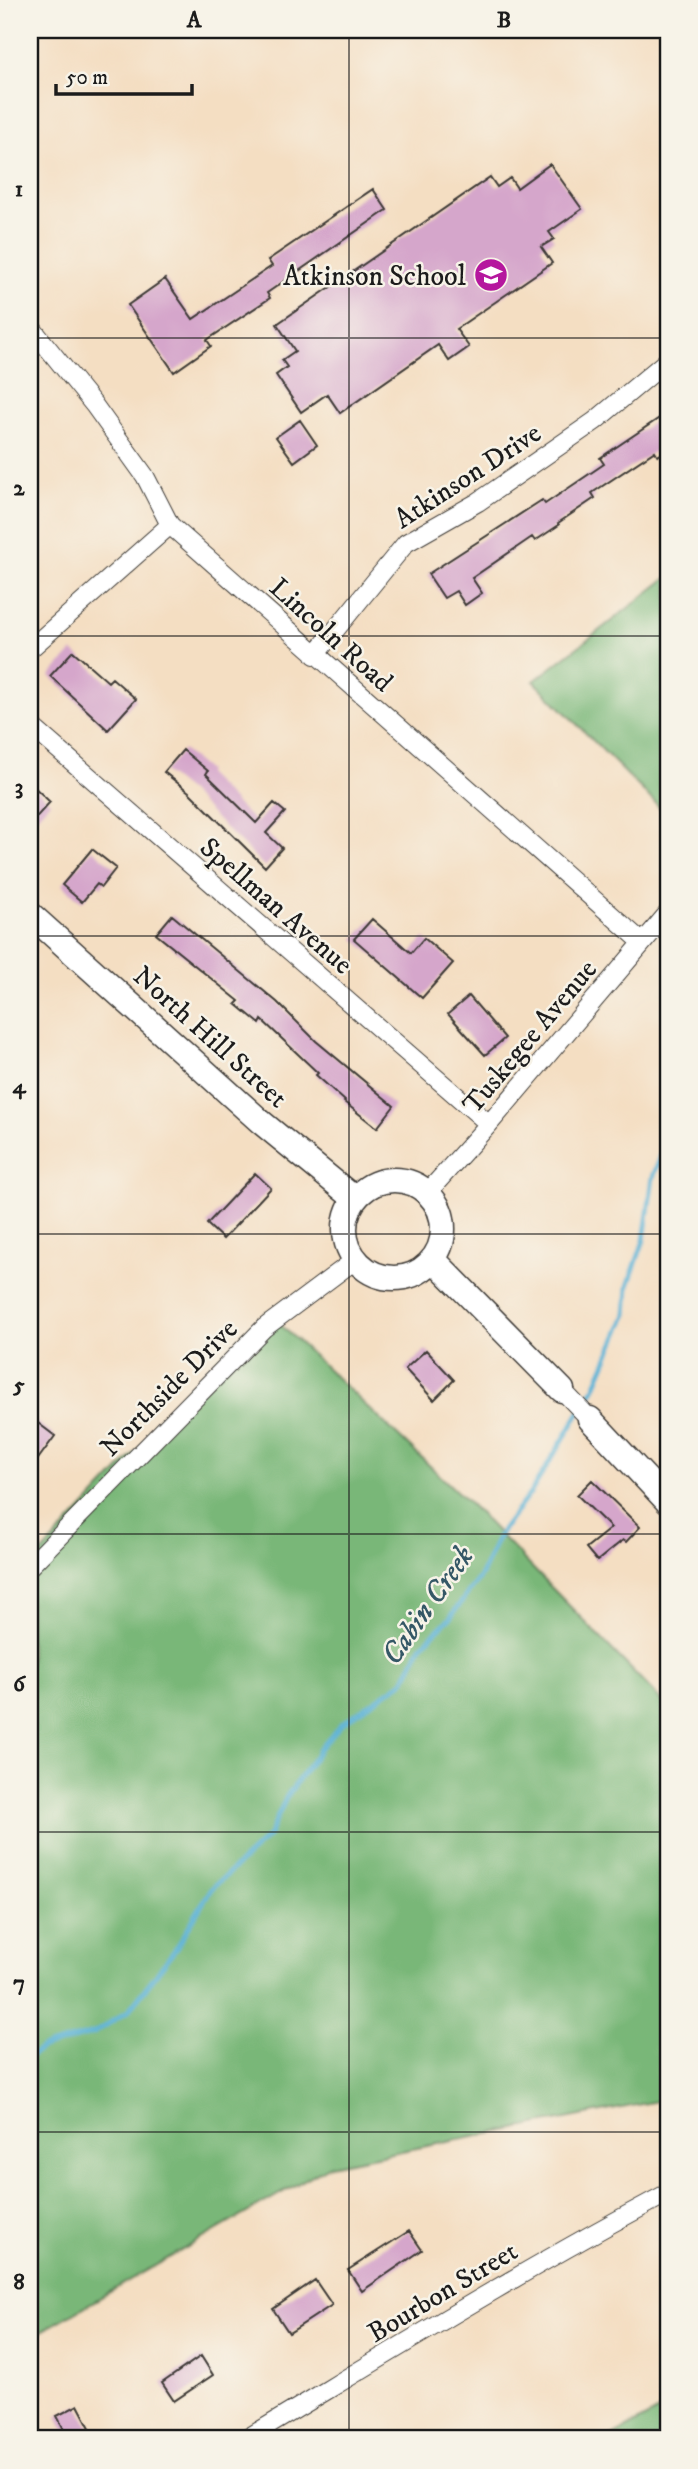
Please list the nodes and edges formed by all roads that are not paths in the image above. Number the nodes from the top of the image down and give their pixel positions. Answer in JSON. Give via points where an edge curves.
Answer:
{"nodes":[{"id":1,"x":30,"y":326,"type":"edge"},
{"id":2,"x":668,"y":360,"type":"edge"},
{"id":3,"x":170,"y":525,"type":"junction"},
{"id":4,"x":30,"y":649,"type":"edge"},
{"id":5,"x":315,"y":655,"type":"junction"},
{"id":6,"x":30,"y":725,"type":"edge"},
{"id":7,"x":668,"y":913,"type":"edge"},
{"id":8,"x":30,"y":914,"type":"edge"},
{"id":9,"x":642,"y":942,"type":"junction"},
{"id":10,"x":489,"y":1124,"type":"junction"},
{"id":11,"x":428,"y":1192,"type":"junction"},
{"id":12,"x":355,"y":1199,"type":"junction"},
{"id":13,"x":355,"y":1259,"type":"junction"},
{"id":14,"x":433,"y":1259,"type":"junction"},
{"id":15,"x":562,"y":1390,"type":"joint"},
{"id":16,"x":590,"y":1419,"type":"joint"},
{"id":17,"x":668,"y":1502,"type":"edge"},
{"id":18,"x":30,"y":1566,"type":"edge"},
{"id":19,"x":668,"y":2193,"type":"edge"},
{"id":20,"x":246,"y":2439,"type":"edge"}],
"edges":[{"from":1,"to":3,"type":"street","name":"Lincoln Road","via":[[145,475]]},
{"from":2,"to":5,"type":"street","name":"Atkinson Drive","via":[[595,421],[478,502],[406,543]]},
{"from":3,"to":4,"type":"street"},
{"from":3,"to":5,"type":"street","name":"Lincoln Road"},
{"from":5,"to":9,"type":"street","name":"Lincoln Road"},
{"from":6,"to":10,"type":"street","name":"Spellman Avenue"},
{"from":7,"to":9,"type":"street","name":"Tuskegee Avenue"},
{"from":8,"to":12,"type":"street","name":"North Hill Street","via":[[261,1122]]},
{"from":9,"to":10,"type":"street","name":"Tuskegee Avenue"},
{"from":10,"to":11,"type":"street","name":"Tuskegee Avenue"},
{"from":11,"to":12,"type":"street","via":[[390,1180],[367,1188]]},
{"from":11,"to":14,"type":"street","via":[[440,1210],[444,1232]]},
{"from":12,"to":13,"type":"street","via":[[345,1229]]},
{"from":13,"to":14,"type":"street","via":[[366,1270],[394,1278],[409,1276]]},
{"from":13,"to":18,"type":"street","name":"Northside Drive","via":[[264,1328]]},
{"from":14,"to":15,"type":"street"},
{"from":15,"to":16,"type":"street"},
{"from":16,"to":17,"type":"street"},
{"from":19,"to":20,"type":"street","name":"Bourbon Street","via":[[450,2315]]}]}
